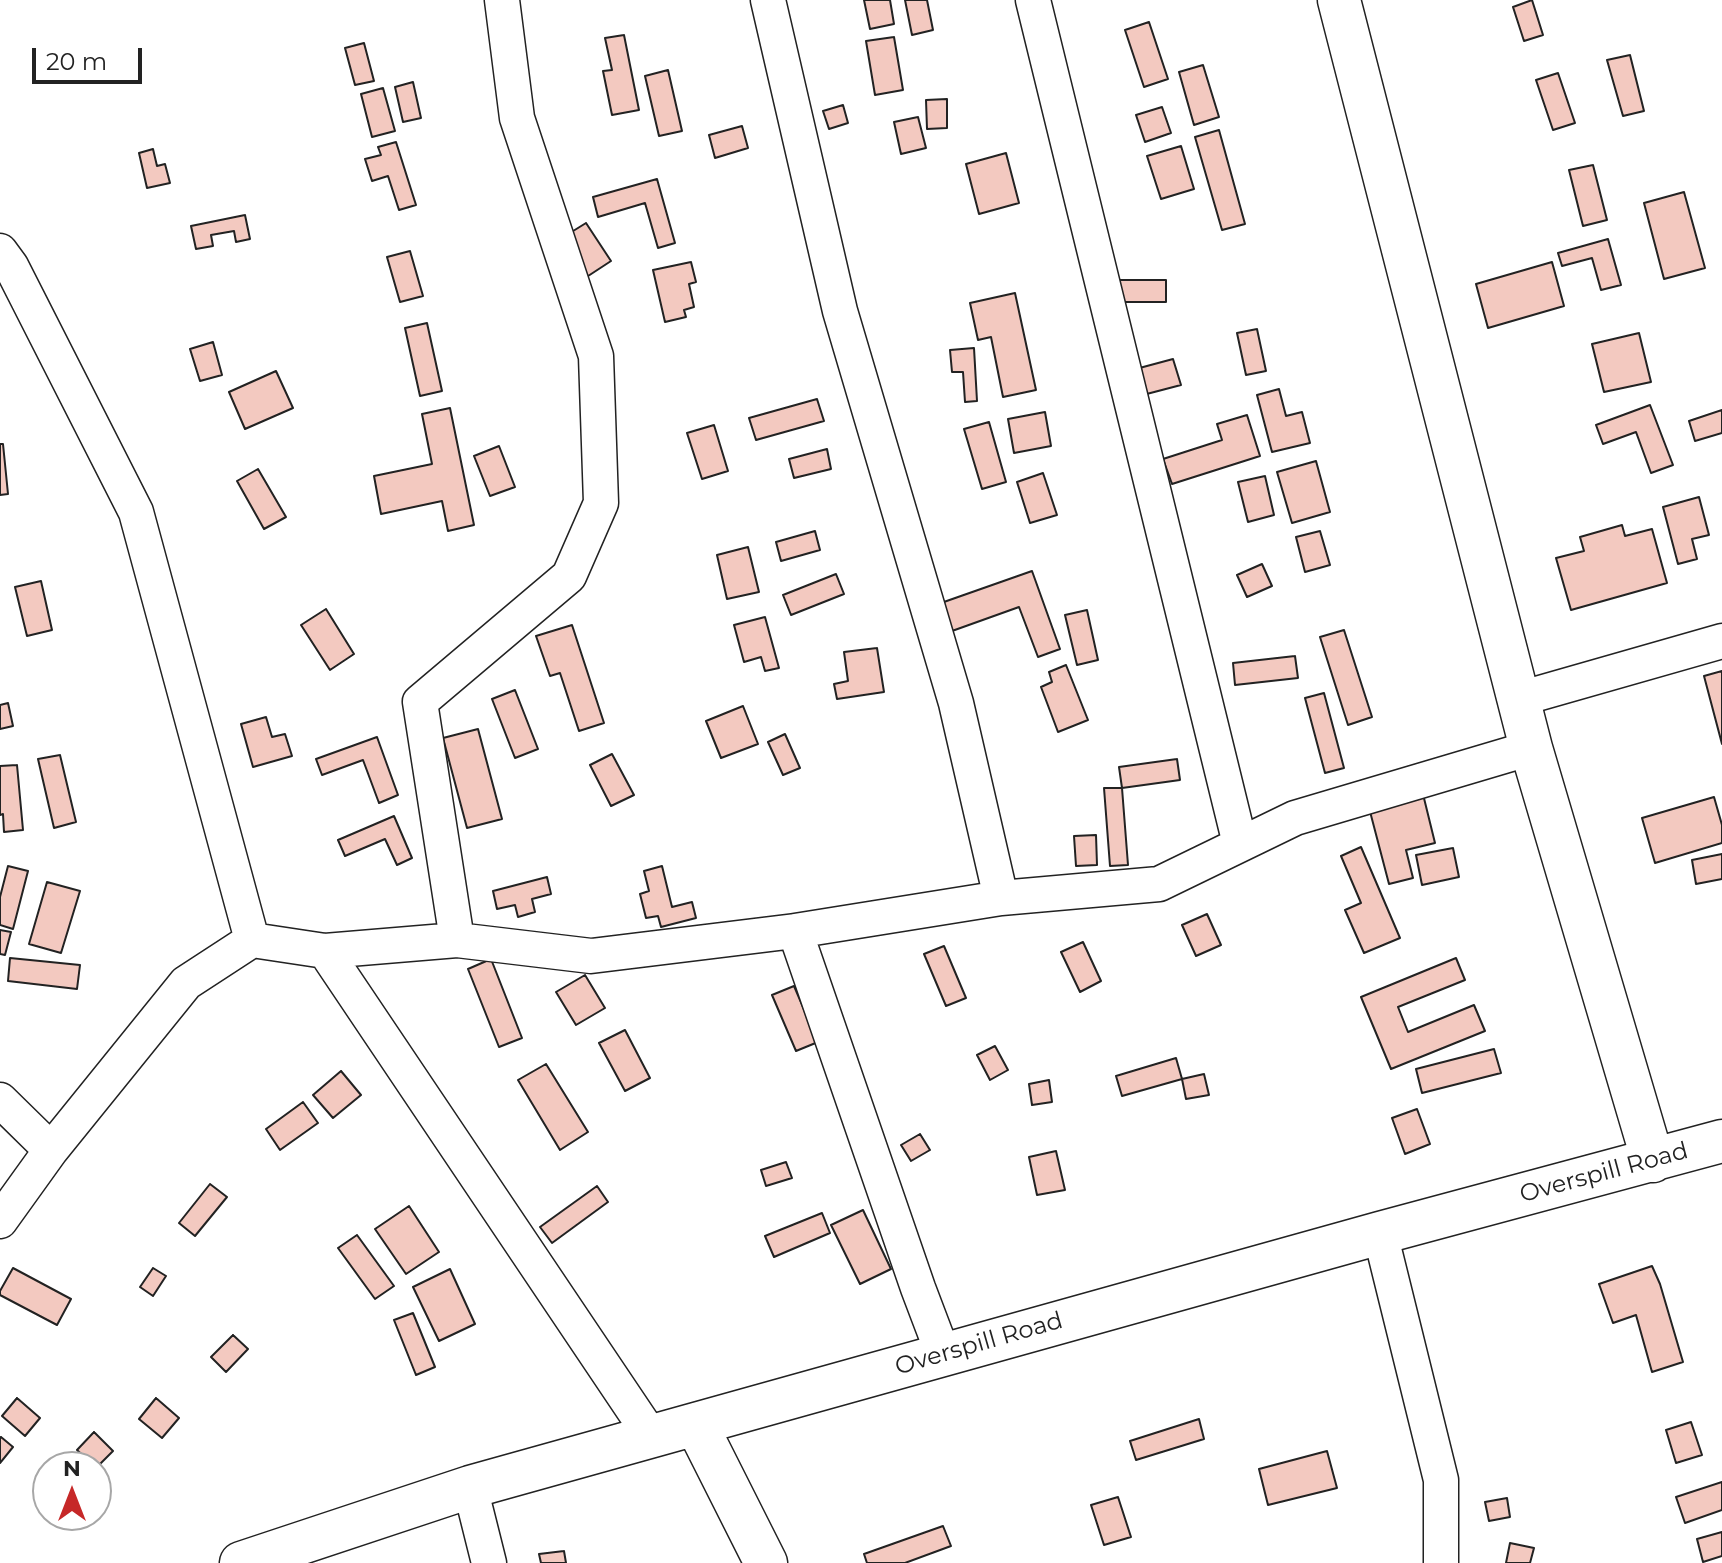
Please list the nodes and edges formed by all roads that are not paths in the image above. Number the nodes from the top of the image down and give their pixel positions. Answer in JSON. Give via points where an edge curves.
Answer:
{"nodes":[{"id":1,"x":502,"y":0,"type":"edge"},
{"id":2,"x":768,"y":0,"type":"edge"},
{"id":3,"x":1033,"y":0,"type":"edge"},
{"id":4,"x":1339,"y":0,"type":"edge"},
{"id":5,"x":0,"y":251,"type":"edge"},
{"id":6,"x":1722,"y":641,"type":"edge"},
{"id":7,"x":1519,"y":699,"type":"junction"},
{"id":8,"x":1531,"y":748,"type":"junction"},
{"id":9,"x":1240,"y":844,"type":"junction"},
{"id":10,"x":1001,"y":898,"type":"junction"},
{"id":11,"x":795,"y":931,"type":"junction"},
{"id":12,"x":252,"y":940,"type":"junction"},
{"id":13,"x":457,"y":940,"type":"junction"},
{"id":14,"x":325,"y":951,"type":"junction"},
{"id":15,"x":0,"y":1100,"type":"edge"},
{"id":16,"x":1722,"y":1141,"type":"edge"},
{"id":17,"x":51,"y":1150,"type":"junction"},
{"id":18,"x":1653,"y":1161,"type":"junction"},
{"id":19,"x":0,"y":1221,"type":"edge"},
{"id":20,"x":1380,"y":1233,"type":"junction"},
{"id":21,"x":943,"y":1354,"type":"junction"},
{"id":22,"x":696,"y":1424,"type":"junction"},
{"id":23,"x":651,"y":1436,"type":"junction"},
{"id":24,"x":470,"y":1487,"type":"junction"},
{"id":25,"x":241,"y":1563,"type":"edge"},
{"id":26,"x":489,"y":1563,"type":"edge"},
{"id":27,"x":766,"y":1563,"type":"edge"},
{"id":28,"x":1441,"y":1563,"type":"edge"}],
"edges":[{"from":1,"to":13,"type":"street","via":[[517,118],[596,356],[601,503],[569,576],[420,702]]},
{"from":2,"to":10,"type":"street","via":[[840,311],[956,703]]},
{"from":3,"to":9,"type":"street"},
{"from":4,"to":7,"type":"street"},
{"from":5,"to":12,"type":"street","via":[[136,512]]},
{"from":6,"to":7,"type":"street"},
{"from":7,"to":8,"type":"street"},
{"from":8,"to":9,"type":"street","via":[[1295,818]]},
{"from":8,"to":18,"type":"street"},
{"from":9,"to":10,"type":"street","via":[[1159,884]]},
{"from":10,"to":11,"type":"street"},
{"from":11,"to":13,"type":"street","via":[[591,956]]},
{"from":11,"to":21,"type":"street"},
{"from":12,"to":14,"type":"street"},
{"from":12,"to":17,"type":"street","via":[[186,983]]},
{"from":13,"to":14,"type":"street"},
{"from":14,"to":23,"type":"street"},
{"from":15,"to":17,"type":"street"},
{"from":16,"to":18,"type":"street","name":"Overspill Road"},
{"from":17,"to":19,"type":"street"},
{"from":18,"to":20,"type":"street","name":"Overspill Road"},
{"from":20,"to":21,"type":"street","name":"Overspill Road"},
{"from":20,"to":28,"type":"street","via":[[1441,1480]]},
{"from":21,"to":22,"type":"street","name":"Overspill Road"},
{"from":22,"to":23,"type":"street","name":"Overspill Road"},
{"from":22,"to":27,"type":"street"},
{"from":23,"to":24,"type":"street","name":"Overspill Road"},
{"from":24,"to":25,"type":"street","name":"Overspill Road"},
{"from":24,"to":26,"type":"street"}]}
